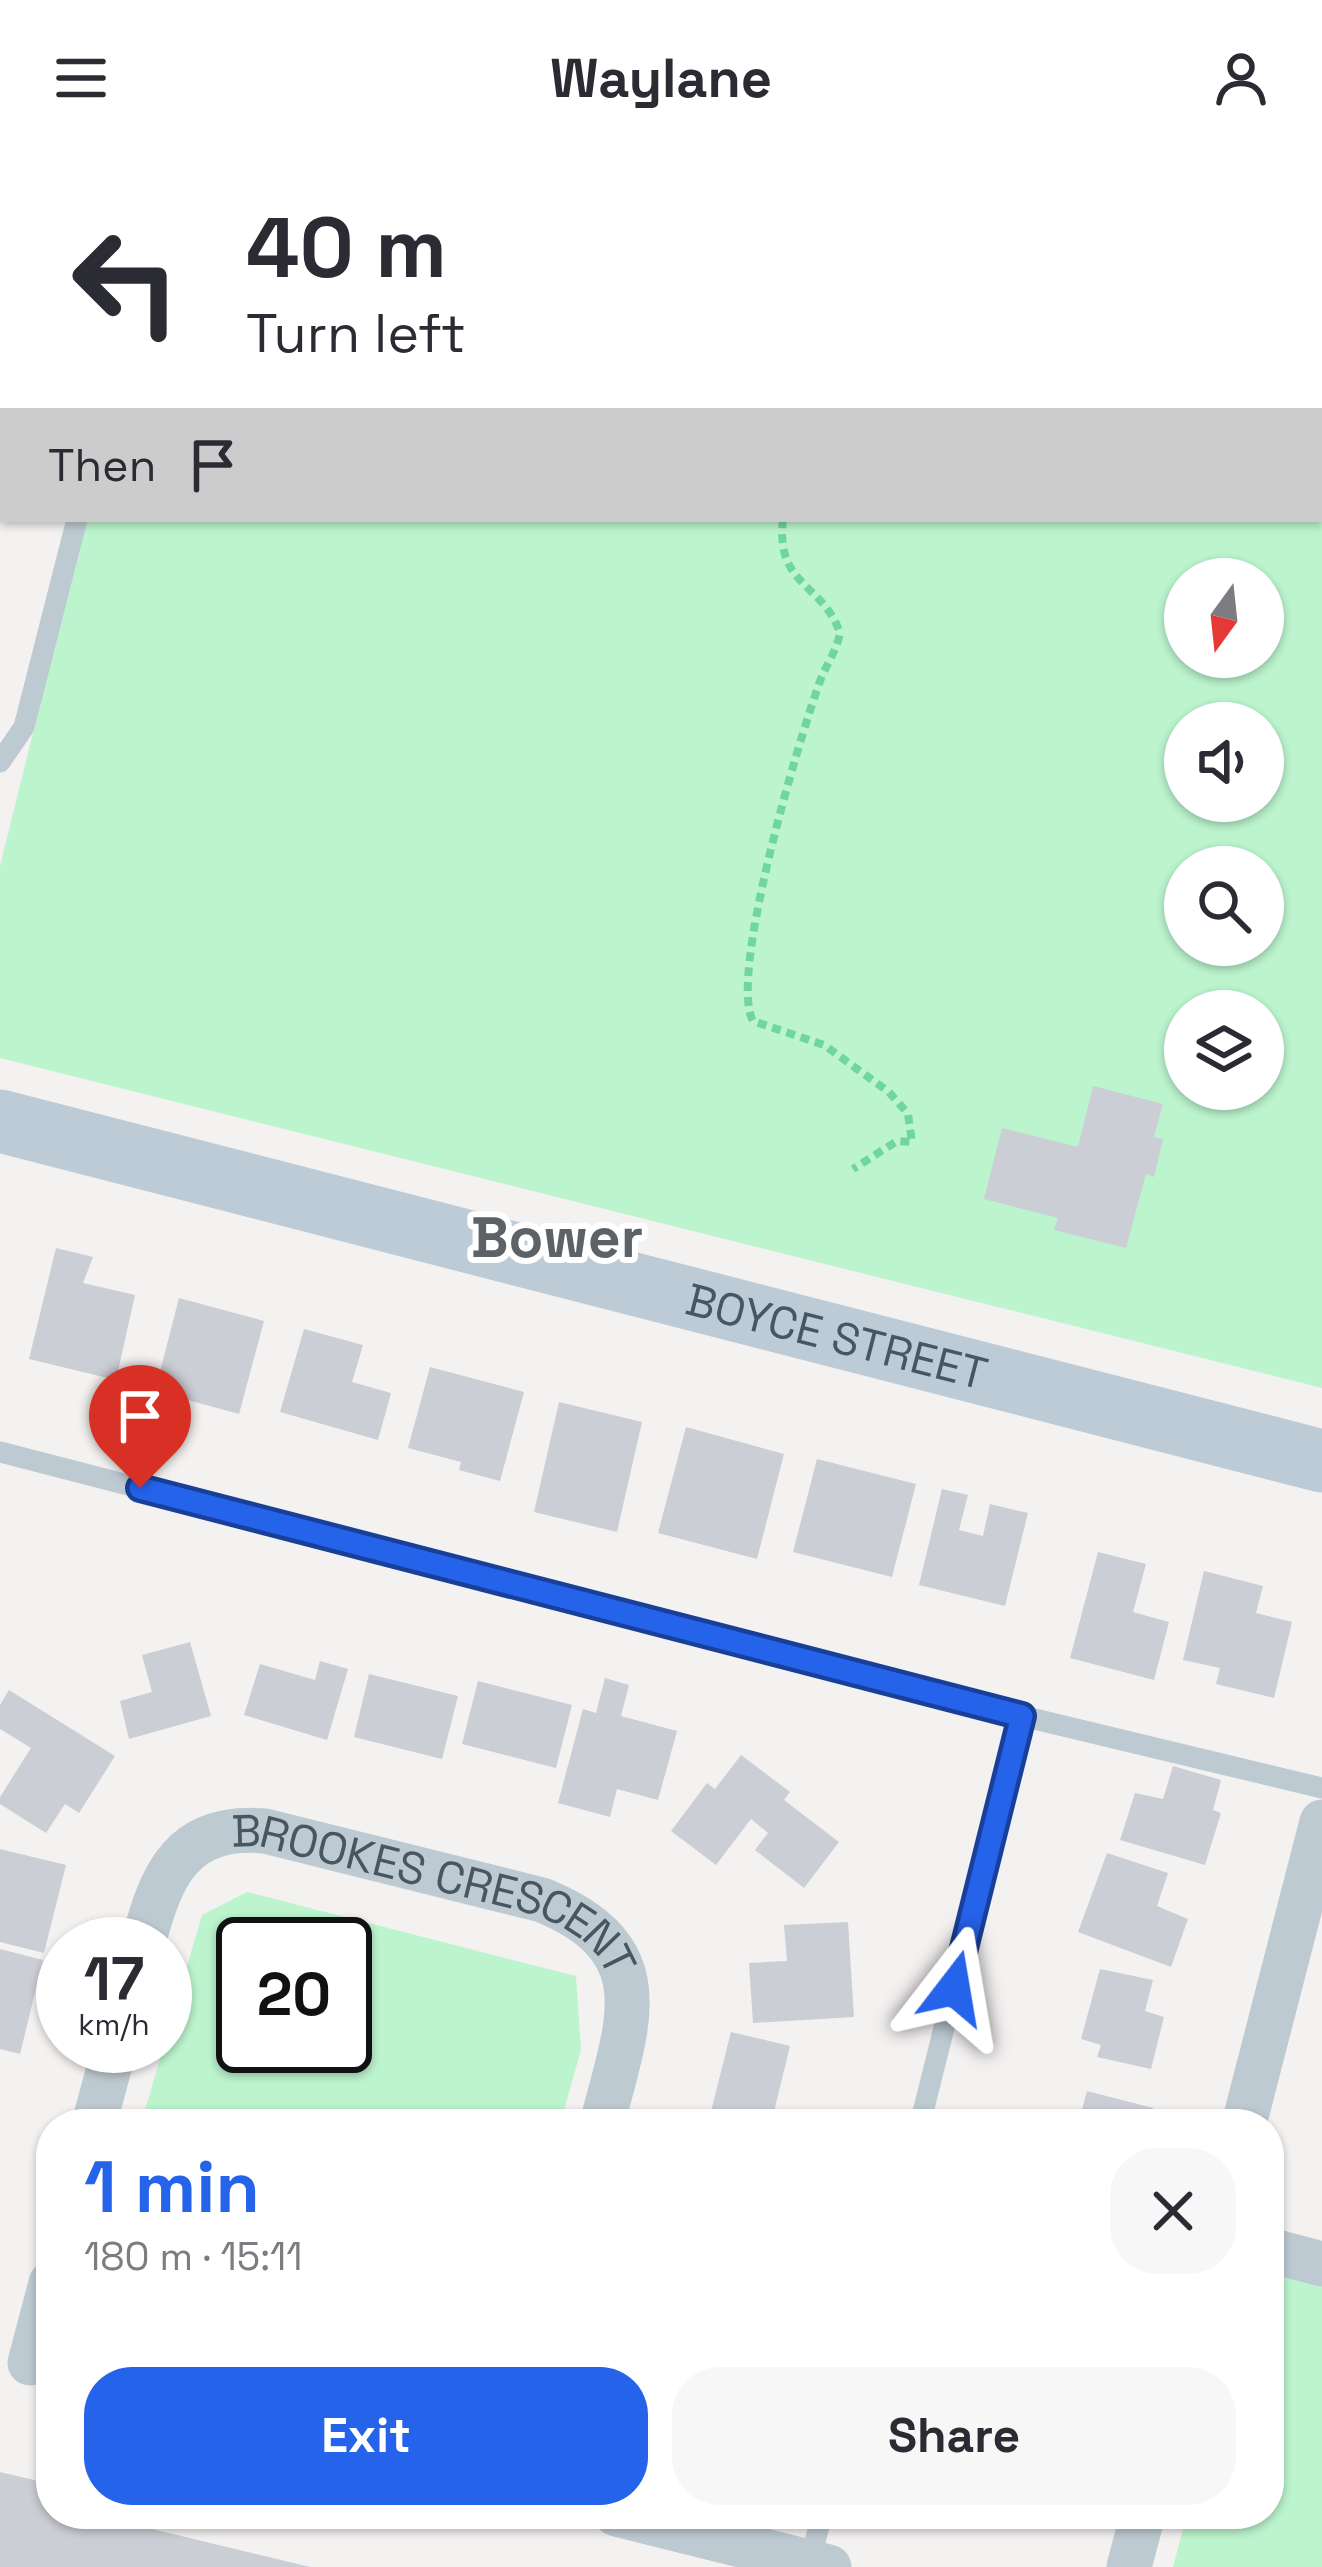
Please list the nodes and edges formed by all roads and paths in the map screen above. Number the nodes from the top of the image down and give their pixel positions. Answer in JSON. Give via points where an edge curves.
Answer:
{"nodes":[{"id":1,"x":76,"y":522,"type":"edge"},
{"id":2,"x":783,"y":522,"type":"edge"},
{"id":3,"x":0,"y":761,"type":"edge"},
{"id":4,"x":0,"y":1121,"type":"edge"},
{"id":5,"x":853,"y":1169,"type":"dead end"},
{"id":6,"x":0,"y":1452,"type":"edge"},
{"id":7,"x":1322,"y":1461,"type":"edge"},
{"id":8,"x":1022,"y":1716,"type":"junction"},
{"id":9,"x":1322,"y":1788,"type":"edge"},
{"id":10,"x":1322,"y":1822,"type":"edge"},
{"id":11,"x":151,"y":1917,"type":"edge"},
{"id":12,"x":108,"y":2073,"type":"edge"},
{"id":13,"x":98,"y":2109,"type":"edge"},
{"id":14,"x":606,"y":2109,"type":"edge"},
{"id":15,"x":924,"y":2109,"type":"edge"},
{"id":16,"x":1249,"y":2109,"type":"edge"},
{"id":17,"x":1284,"y":2254,"type":"edge"},
{"id":18,"x":1322,"y":2264,"type":"edge"},
{"id":19,"x":36,"y":2332,"type":"edge"},
{"id":20,"x":27,"y":2362,"type":"edge"},
{"id":21,"x":676,"y":2529,"type":"edge"},
{"id":22,"x":821,"y":2529,"type":"edge"},
{"id":23,"x":1139,"y":2529,"type":"edge"},
{"id":24,"x":819,"y":2565,"type":"edge"},
{"id":25,"x":1129,"y":2567,"type":"edge"}],
"edges":[{"from":1,"to":3,"type":"lane","via":[[24,727]]},
{"from":2,"to":5,"type":"path","via":[[785,561],[840,633],[760,892],[746,1007],[753,1021],[824,1045],[908,1114],[912,1142],[900,1140]]},
{"from":4,"to":7,"type":"street","name":"BOYCE STREET"},
{"from":6,"to":8,"type":"lane"},
{"from":8,"to":9,"type":"lane"},
{"from":8,"to":15,"type":"lane"},
{"from":10,"to":16,"type":"street","via":[[1299,1943]]},
{"from":11,"to":14,"type":"street","name":"BROOKES CRESCENT","via":[[164,1877],[191,1847],[234,1828],[542,1900],[597,1928],[624,1973],[625,2034]]},
{"from":12,"to":13,"type":"street"},
{"from":17,"to":18,"type":"street"},
{"from":19,"to":20,"type":"street"},
{"from":21,"to":24,"type":"street"},
{"from":22,"to":24,"type":"lane"},
{"from":23,"to":25,"type":"street"}]}
